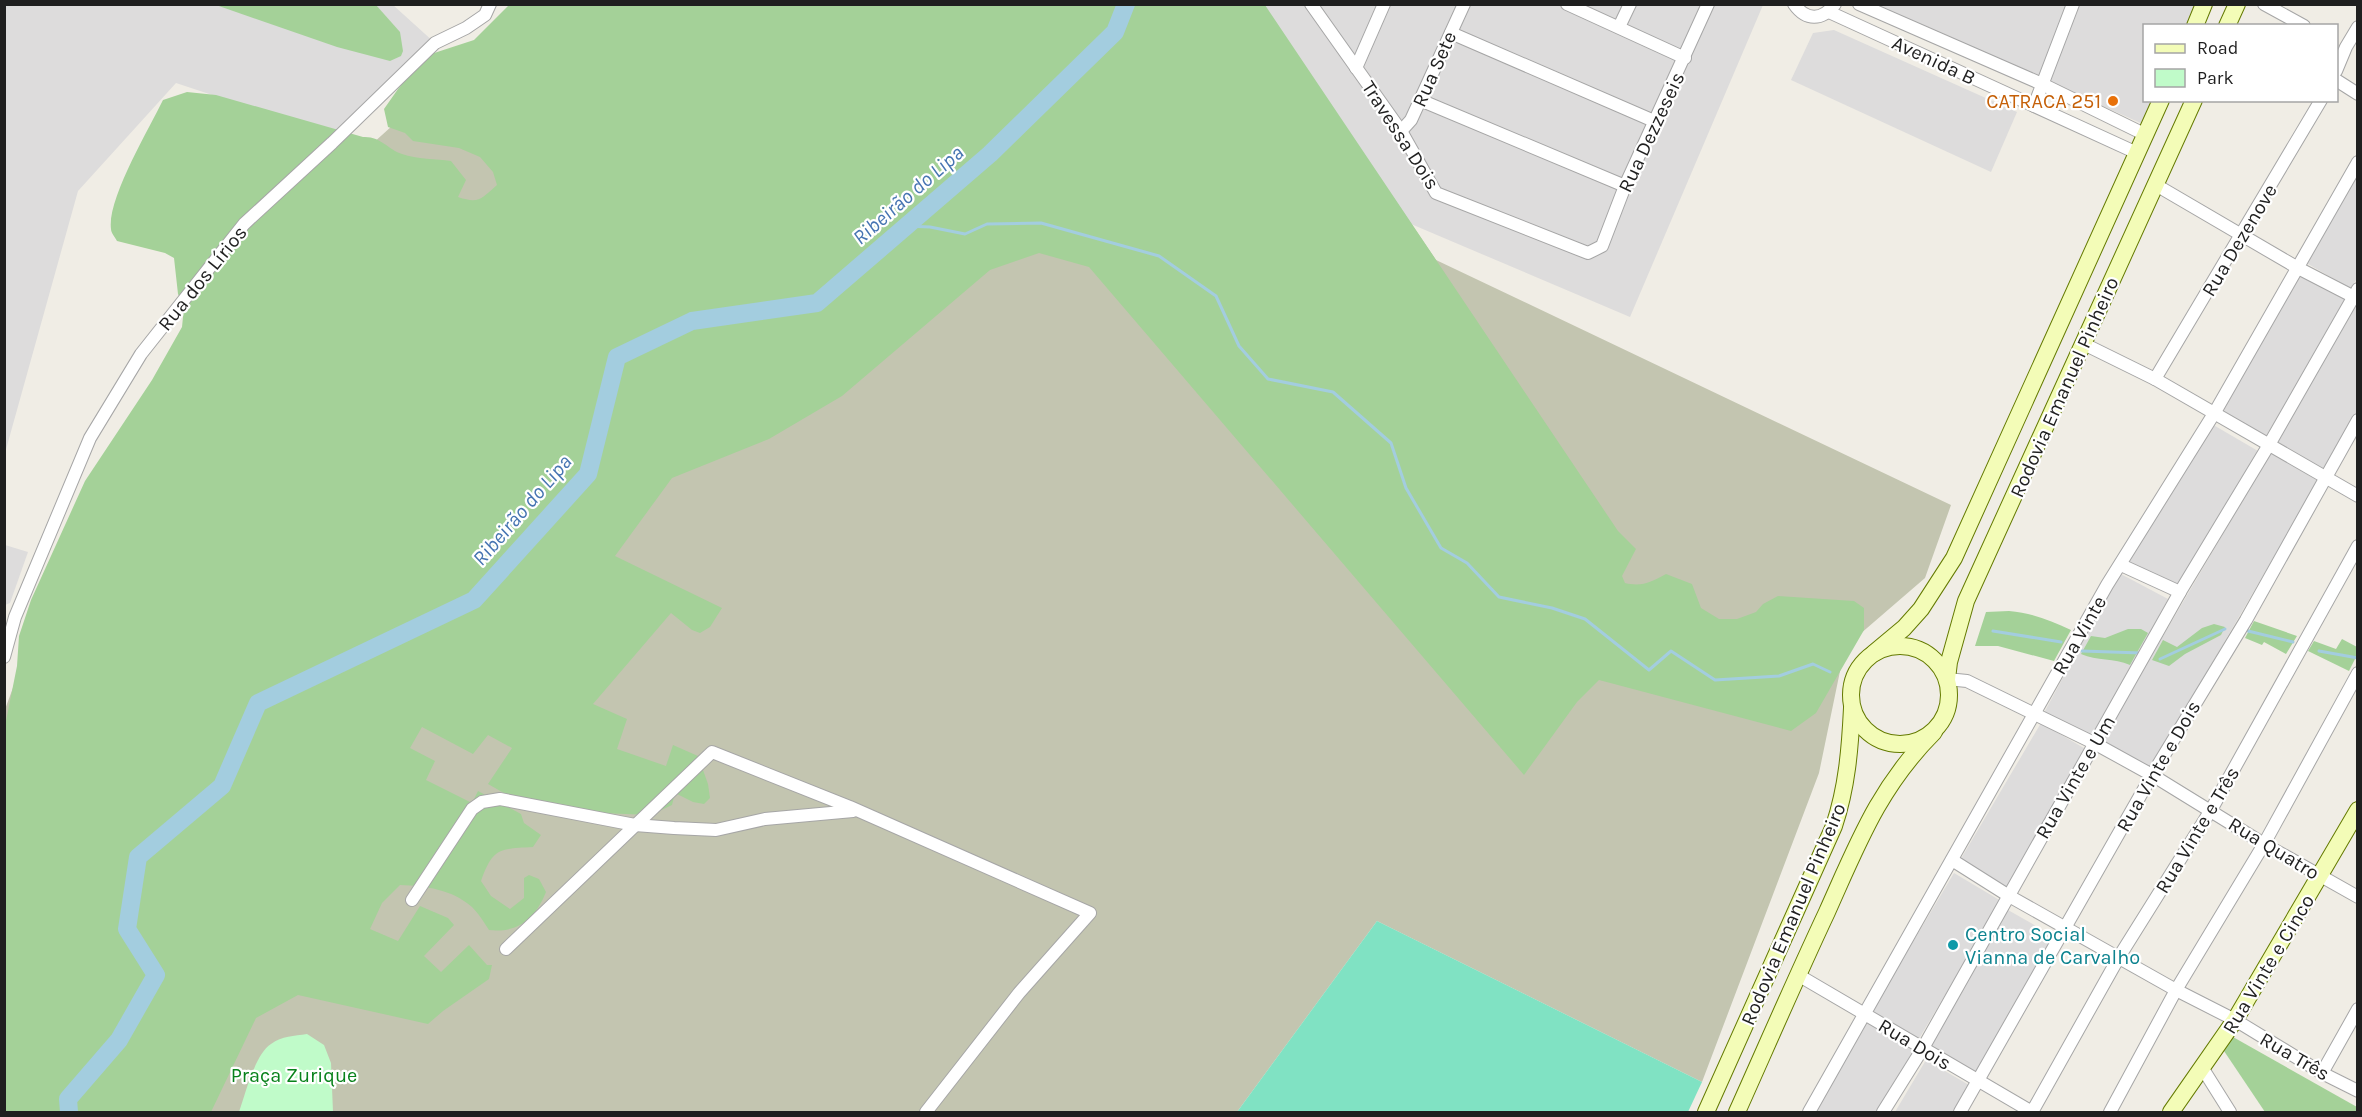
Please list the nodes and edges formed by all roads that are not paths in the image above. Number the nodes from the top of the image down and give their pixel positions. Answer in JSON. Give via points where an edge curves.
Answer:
{"nodes":[{"id":1,"x":490,"y":4,"type":"edge"},
{"id":2,"x":1311,"y":4,"type":"edge"},
{"id":3,"x":1384,"y":4,"type":"edge"},
{"id":4,"x":1464,"y":4,"type":"edge"},
{"id":5,"x":1567,"y":4,"type":"edge"},
{"id":6,"x":1630,"y":4,"type":"edge"},
{"id":7,"x":1708,"y":4,"type":"edge"},
{"id":8,"x":1794,"y":4,"type":"edge"},
{"id":9,"x":1859,"y":4,"type":"edge"},
{"id":10,"x":2073,"y":4,"type":"edge"},
{"id":11,"x":2204,"y":4,"type":"edge"},
{"id":12,"x":2236,"y":4,"type":"edge"},
{"id":13,"x":2264,"y":4,"type":"edge"},
{"id":14,"x":1832,"y":8,"type":"edge"},
{"id":15,"x":2196,"y":24,"type":"edge"},
{"id":16,"x":2228,"y":24,"type":"edge"},
{"id":17,"x":2300,"y":24,"type":"edge"},
{"id":18,"x":1619,"y":27,"type":"junction"},
{"id":19,"x":2358,"y":27,"type":"edge"},
{"id":20,"x":1451,"y":33,"type":"junction"},
{"id":21,"x":2341,"y":45,"type":"edge"},
{"id":22,"x":1685,"y":58,"type":"junction"},
{"id":23,"x":2338,"y":64,"type":"edge"},
{"id":24,"x":1356,"y":68,"type":"junction"},
{"id":25,"x":2338,"y":81,"type":"edge"},
{"id":26,"x":2042,"y":84,"type":"junction"},
{"id":27,"x":2358,"y":94,"type":"edge"},
{"id":28,"x":1420,"y":100,"type":"junction"},
{"id":29,"x":2160,"y":102,"type":"edge"},
{"id":30,"x":2192,"y":102,"type":"edge"},
{"id":31,"x":2320,"y":102,"type":"edge"},
{"id":32,"x":2034,"y":106,"type":"junction"},
{"id":33,"x":1654,"y":121,"type":"junction"},
{"id":34,"x":1401,"y":131,"type":"junction"},
{"id":35,"x":2146,"y":135,"type":"junction"},
{"id":36,"x":2137,"y":153,"type":"junction"},
{"id":37,"x":2358,"y":162,"type":"edge"},
{"id":38,"x":2156,"y":185,"type":"junction"},
{"id":39,"x":1625,"y":186,"type":"junction"},
{"id":40,"x":2243,"y":234,"type":"junction"},
{"id":41,"x":1588,"y":253,"type":"joint"},
{"id":42,"x":2298,"y":268,"type":"junction"},
{"id":43,"x":2356,"y":295,"type":"edge"},
{"id":44,"x":2084,"y":344,"type":"junction"},
{"id":45,"x":2155,"y":379,"type":"junction"},
{"id":46,"x":2215,"y":412,"type":"junction"},
{"id":47,"x":2358,"y":420,"type":"edge"},
{"id":48,"x":2270,"y":443,"type":"junction"},
{"id":49,"x":2325,"y":477,"type":"junction"},
{"id":50,"x":2358,"y":496,"type":"edge"},
{"id":51,"x":2358,"y":546,"type":"edge"},
{"id":52,"x":2121,"y":565,"type":"junction"},
{"id":53,"x":2180,"y":592,"type":"junction"},
{"id":54,"x":10,"y":618,"type":"edge"},
{"id":55,"x":1874,"y":653,"type":"junction"},
{"id":56,"x":4,"y":657,"type":"edge"},
{"id":57,"x":2358,"y":673,"type":"edge"},
{"id":58,"x":1947,"y":679,"type":"junction"},
{"id":59,"x":1852,"y":708,"type":"junction"},
{"id":60,"x":2033,"y":713,"type":"junction"},
{"id":61,"x":1934,"y":732,"type":"junction"},
{"id":62,"x":2094,"y":743,"type":"junction"},
{"id":63,"x":2152,"y":775,"type":"junction"},
{"id":64,"x":2211,"y":810,"type":"junction"},
{"id":65,"x":2358,"y":810,"type":"edge"},
{"id":66,"x":860,"y":811,"type":"junction"},
{"id":67,"x":635,"y":825,"type":"junction"},
{"id":68,"x":2264,"y":844,"type":"junction"},
{"id":69,"x":1952,"y":860,"type":"junction"},
{"id":70,"x":2320,"y":876,"type":"junction"},
{"id":71,"x":2009,"y":896,"type":"junction"},
{"id":72,"x":2358,"y":897,"type":"edge"},
{"id":73,"x":412,"y":900,"type":"dead end"},
{"id":74,"x":2066,"y":927,"type":"junction"},
{"id":75,"x":506,"y":949,"type":"dead end"},
{"id":76,"x":2119,"y":957,"type":"junction"},
{"id":77,"x":1798,"y":975,"type":"junction"},
{"id":78,"x":2176,"y":990,"type":"junction"},
{"id":79,"x":2358,"y":1009,"type":"edge"},
{"id":80,"x":1864,"y":1013,"type":"junction"},
{"id":81,"x":2235,"y":1020,"type":"junction"},
{"id":82,"x":1923,"y":1048,"type":"junction"},
{"id":83,"x":2203,"y":1069,"type":"junction"},
{"id":84,"x":2322,"y":1073,"type":"junction"},
{"id":85,"x":1978,"y":1081,"type":"junction"},
{"id":86,"x":2358,"y":1091,"type":"edge"},
{"id":87,"x":926,"y":1113,"type":"edge"},
{"id":88,"x":1706,"y":1113,"type":"edge"},
{"id":89,"x":1737,"y":1113,"type":"edge"},
{"id":90,"x":1809,"y":1113,"type":"edge"},
{"id":91,"x":1883,"y":1113,"type":"edge"},
{"id":92,"x":1960,"y":1113,"type":"edge"},
{"id":93,"x":2032,"y":1113,"type":"edge"},
{"id":94,"x":2110,"y":1113,"type":"edge"},
{"id":95,"x":2171,"y":1113,"type":"edge"},
{"id":96,"x":2230,"y":1113,"type":"edge"}],
"edges":[{"from":1,"to":54,"type":"street","name":"Rua dos Lírios","via":[[485,15],[435,43],[244,224],[156,334],[90,438]]},
{"from":2,"to":24,"type":"street","name":"Travessa Dois"},
{"from":3,"to":24,"type":"street"},
{"from":4,"to":20,"type":"street","name":"Rua Sete"},
{"from":5,"to":18,"type":"street"},
{"from":6,"to":18,"type":"street"},
{"from":7,"to":22,"type":"street","name":"Rua Dezzeseis"},
{"from":8,"to":14,"type":"street","name":"Avenida B","via":[[1809,17],[1820,17]]},
{"from":9,"to":26,"type":"street","name":"Avenida B"},
{"from":10,"to":26,"type":"street"},
{"from":11,"to":15,"type":"main road"},
{"from":12,"to":16,"type":"main road"},
{"from":13,"to":17,"type":"street"},
{"from":14,"to":32,"type":"street","name":"Avenida B"},
{"from":18,"to":22,"type":"street"},
{"from":19,"to":21,"type":"street"},
{"from":20,"to":28,"type":"street","name":"Rua Sete"},
{"from":20,"to":33,"type":"street"},
{"from":21,"to":23,"type":"street"},
{"from":22,"to":33,"type":"street","name":"Rua Dezzeseis"},
{"from":24,"to":34,"type":"street","name":"Travessa Dois"},
{"from":25,"to":27,"type":"street"},
{"from":26,"to":32,"type":"street"},
{"from":26,"to":35,"type":"street","name":"Avenida B"},
{"from":28,"to":34,"type":"street","name":"Rua Sete"},
{"from":28,"to":39,"type":"street"},
{"from":29,"to":35,"type":"main road","name":"Rodovia Emanuel Pinheiro"},
{"from":30,"to":38,"type":"main road","name":"Rodovia Emanuel Pinheiro"},
{"from":31,"to":40,"type":"street","name":"Rua Dezenove"},
{"from":32,"to":36,"type":"street","name":"Avenida B"},
{"from":33,"to":39,"type":"street","name":"Rua Dezzeseis"},
{"from":34,"to":41,"type":"street","name":"Travessa Dois","via":[[1436,193]]},
{"from":35,"to":36,"type":"main road","name":"Rodovia Emanuel Pinheiro"},
{"from":36,"to":55,"type":"main road","name":"Rodovia Emanuel Pinheiro","via":[[1954,558],[1921,609]]},
{"from":37,"to":42,"type":"street","name":"Rua Vinte"},
{"from":38,"to":40,"type":"street"},
{"from":38,"to":44,"type":"main road","name":"Rodovia Emanuel Pinheiro"},
{"from":39,"to":41,"type":"street","name":"Rua Dezzeseis","via":[[1602,246]]},
{"from":40,"to":42,"type":"street"},
{"from":40,"to":45,"type":"street","name":"Rua Dezenove"},
{"from":42,"to":43,"type":"street"},
{"from":42,"to":46,"type":"street","name":"Rua Vinte"},
{"from":43,"to":48,"type":"street","name":"Rua Vinte e Um"},
{"from":44,"to":45,"type":"street"},
{"from":44,"to":58,"type":"main road","name":"Rodovia Emanuel Pinheiro","via":[[1966,601]]},
{"from":45,"to":46,"type":"street"},
{"from":46,"to":48,"type":"street"},
{"from":46,"to":52,"type":"street","name":"Rua Vinte"},
{"from":47,"to":49,"type":"street","name":"Rua Vinte e Dois"},
{"from":48,"to":49,"type":"street"},
{"from":48,"to":53,"type":"street","name":"Rua Vinte e Um"},
{"from":49,"to":50,"type":"street"},
{"from":49,"to":63,"type":"street","name":"Rua Vinte e Dois","via":[[2246,620]]},
{"from":51,"to":64,"type":"street","name":"Rua Vinte e Três"},
{"from":52,"to":53,"type":"street"},
{"from":52,"to":60,"type":"street","name":"Rua Vinte"},
{"from":53,"to":62,"type":"street","name":"Rua Vinte e Um"},
{"from":54,"to":56,"type":"street","name":"Rua dos Lírios"},
{"from":55,"to":58,"type":"main road","via":[[1896,646],[1919,650],[1937,662]]},
{"from":55,"to":59,"type":"main road","via":[[1854,677]]},
{"from":57,"to":68,"type":"street"},
{"from":58,"to":60,"type":"street","name":"Rua Quatro","via":[[1967,681]]},
{"from":58,"to":61,"type":"main road","via":[[1948,707]]},
{"from":59,"to":61,"type":"main road","via":[[1859,724],[1888,743],[1912,743]]},
{"from":59,"to":88,"type":"main road","name":"Rodovia Emanuel Pinheiro","via":[[1844,797],[1834,826]]},
{"from":60,"to":62,"type":"street","name":"Rua Quatro"},
{"from":60,"to":69,"type":"street","name":"Rua Vinte"},
{"from":61,"to":77,"type":"main road","name":"Rodovia Emanuel Pinheiro","via":[[1880,798]]},
{"from":62,"to":63,"type":"street","name":"Rua Quatro"},
{"from":62,"to":71,"type":"street","name":"Rua Vinte e Um"},
{"from":63,"to":64,"type":"street","name":"Rua Quatro"},
{"from":63,"to":74,"type":"street","name":"Rua Vinte e Dois"},
{"from":64,"to":68,"type":"street","name":"Rua Quatro"},
{"from":64,"to":76,"type":"street","name":"Rua Vinte e Três"},
{"from":65,"to":70,"type":"main road","name":"Rua Vinte e Cinco"},
{"from":66,"to":67,"type":"street","via":[[765,819],[716,830]]},
{"from":66,"to":67,"type":"street","via":[[712,752]]},
{"from":66,"to":87,"type":"street","via":[[1090,913],[1019,993]]},
{"from":67,"to":73,"type":"street","via":[[500,799],[482,802],[472,809]]},
{"from":67,"to":75,"type":"street"},
{"from":68,"to":70,"type":"street","name":"Rua Quatro"},
{"from":68,"to":78,"type":"street"},
{"from":69,"to":71,"type":"street","name":"Rua Três"},
{"from":69,"to":80,"type":"street","name":"Rua Vinte"},
{"from":70,"to":72,"type":"street","name":"Rua Quatro"},
{"from":70,"to":81,"type":"main road","name":"Rua Vinte e Cinco"},
{"from":71,"to":74,"type":"street","name":"Rua Três"},
{"from":71,"to":82,"type":"street","name":"Rua Vinte e Um"},
{"from":74,"to":76,"type":"street","name":"Rua Três"},
{"from":74,"to":85,"type":"street","name":"Rua Vinte e Dois"},
{"from":76,"to":78,"type":"street","name":"Rua Três"},
{"from":76,"to":93,"type":"street","name":"Rua Vinte e Três"},
{"from":77,"to":80,"type":"street","name":"Rua Dois"},
{"from":77,"to":89,"type":"main road","name":"Rodovia Emanuel Pinheiro"},
{"from":78,"to":81,"type":"street","name":"Rua Três"},
{"from":78,"to":94,"type":"street"},
{"from":79,"to":84,"type":"street"},
{"from":80,"to":82,"type":"street","name":"Rua Dois"},
{"from":80,"to":90,"type":"street","name":"Rua Vinte"},
{"from":81,"to":83,"type":"main road","name":"Rua Vinte e Cinco"},
{"from":81,"to":84,"type":"street","name":"Rua Três"},
{"from":82,"to":85,"type":"street","name":"Rua Dois"},
{"from":82,"to":91,"type":"street","name":"Rua Vinte e Um"},
{"from":83,"to":95,"type":"main road","name":"Rua Vinte e Cinco"},
{"from":83,"to":96,"type":"street"},
{"from":84,"to":86,"type":"street","name":"Rua Três"},
{"from":85,"to":92,"type":"street","name":"Rua Vinte e Dois"},
{"from":85,"to":93,"type":"street","name":"Rua Dois"}]}
